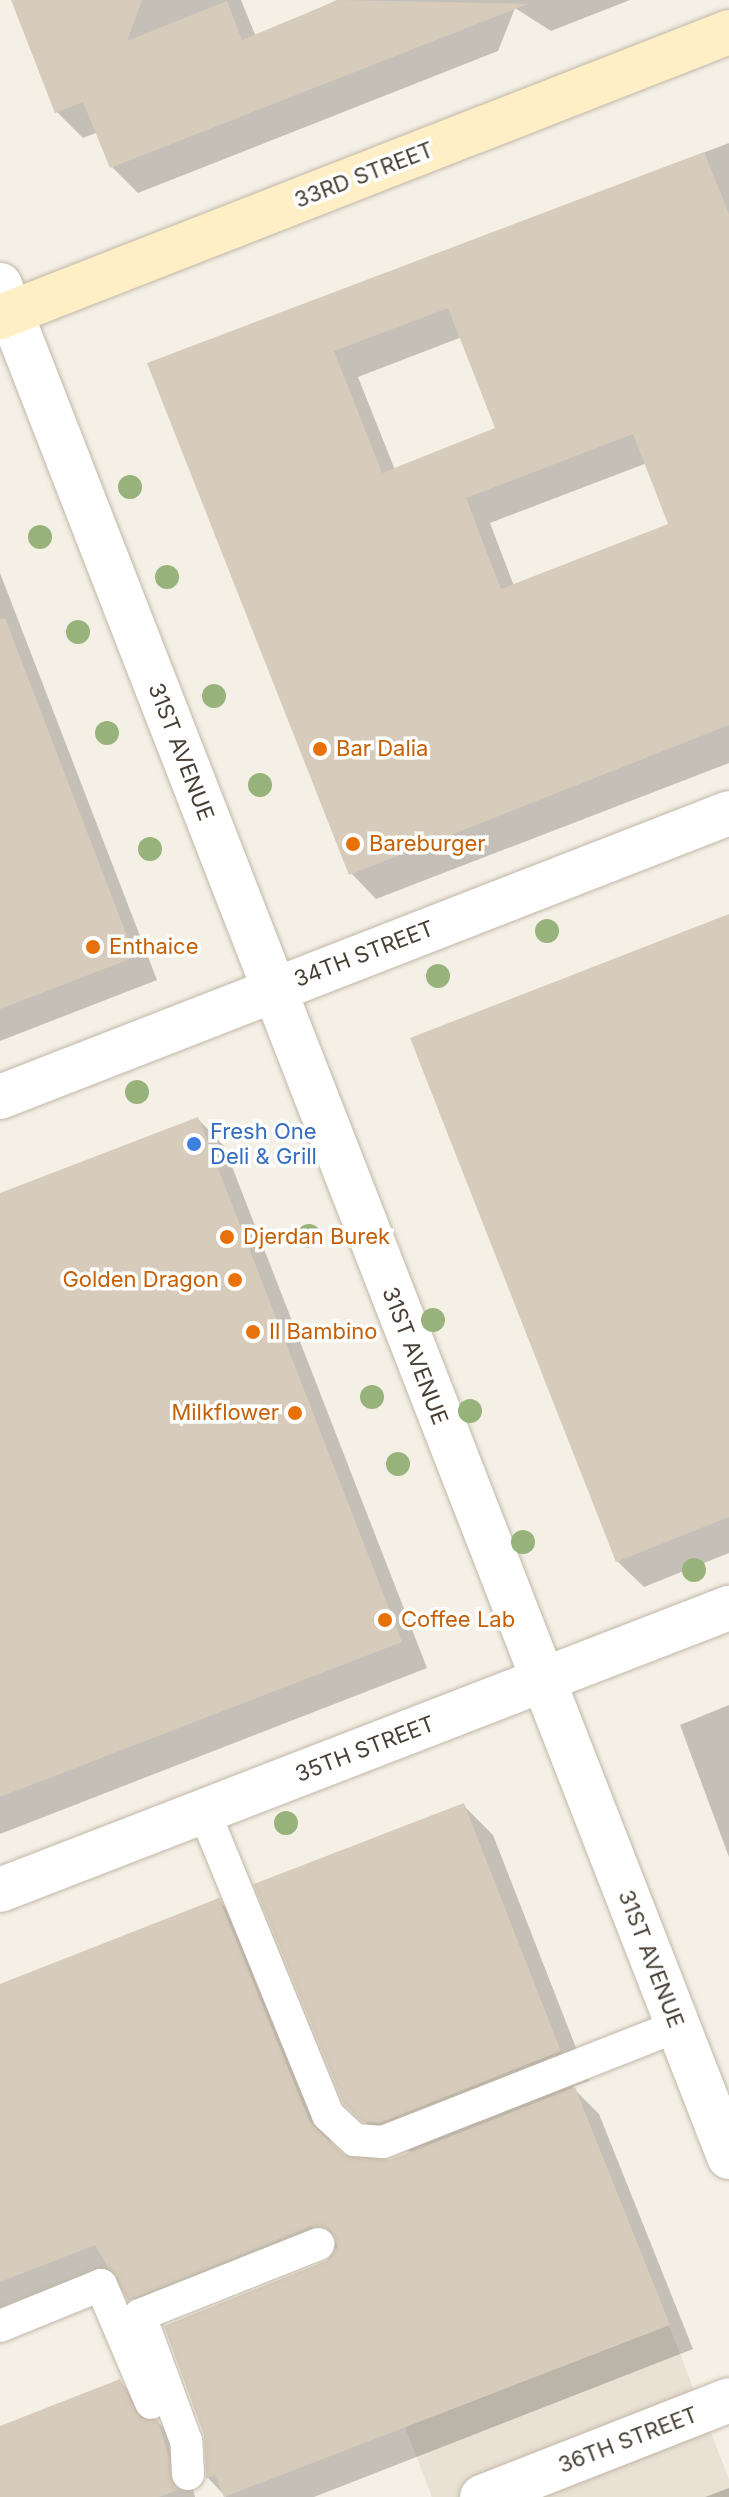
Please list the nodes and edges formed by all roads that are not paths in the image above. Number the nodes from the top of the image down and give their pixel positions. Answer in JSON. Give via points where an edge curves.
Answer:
{"nodes":[{"id":1,"x":729,"y":32,"type":"edge"},
{"id":2,"x":3,"y":305,"type":"edge"},
{"id":3,"x":729,"y":813,"type":"edge"},
{"id":4,"x":274,"y":989,"type":"junction"},
{"id":5,"x":0,"y":1097,"type":"edge"},
{"id":6,"x":729,"y":1608,"type":"edge"},
{"id":7,"x":542,"y":1680,"type":"junction"},
{"id":8,"x":204,"y":1811,"type":"junction"},
{"id":9,"x":0,"y":1890,"type":"edge"},
{"id":10,"x":678,"y":2026,"type":"junction"},
{"id":11,"x":729,"y":2157,"type":"edge"},
{"id":12,"x":318,"y":2244,"type":"dead end"},
{"id":13,"x":0,"y":2326,"type":"edge"},
{"id":14,"x":729,"y":2400,"type":"edge"},
{"id":15,"x":193,"y":2485,"type":"edge"},
{"id":16,"x":482,"y":2497,"type":"edge"}],
"edges":[{"from":1,"to":2,"type":"main road","name":"33RD STREET"},
{"from":2,"to":4,"type":"street","name":"31ST AVENUE"},
{"from":3,"to":4,"type":"street","name":"34TH STREET"},
{"from":4,"to":5,"type":"street","name":"34TH STREET"},
{"from":4,"to":7,"type":"street","name":"31ST AVENUE"},
{"from":6,"to":7,"type":"street","name":"35TH STREET"},
{"from":7,"to":8,"type":"street","name":"35TH STREET"},
{"from":7,"to":10,"type":"street","name":"31ST AVENUE"},
{"from":8,"to":9,"type":"street","name":"35TH STREET"},
{"from":8,"to":10,"type":"lane","via":[[328,2115],[355,2140],[383,2142]]},
{"from":10,"to":11,"type":"street","name":"31ST AVENUE"},
{"from":12,"to":15,"type":"lane","via":[[140,2315],[186,2441]]},
{"from":13,"to":15,"type":"lane","via":[[101,2285],[169,2447]]},
{"from":14,"to":16,"type":"street","name":"36TH STREET"}]}
